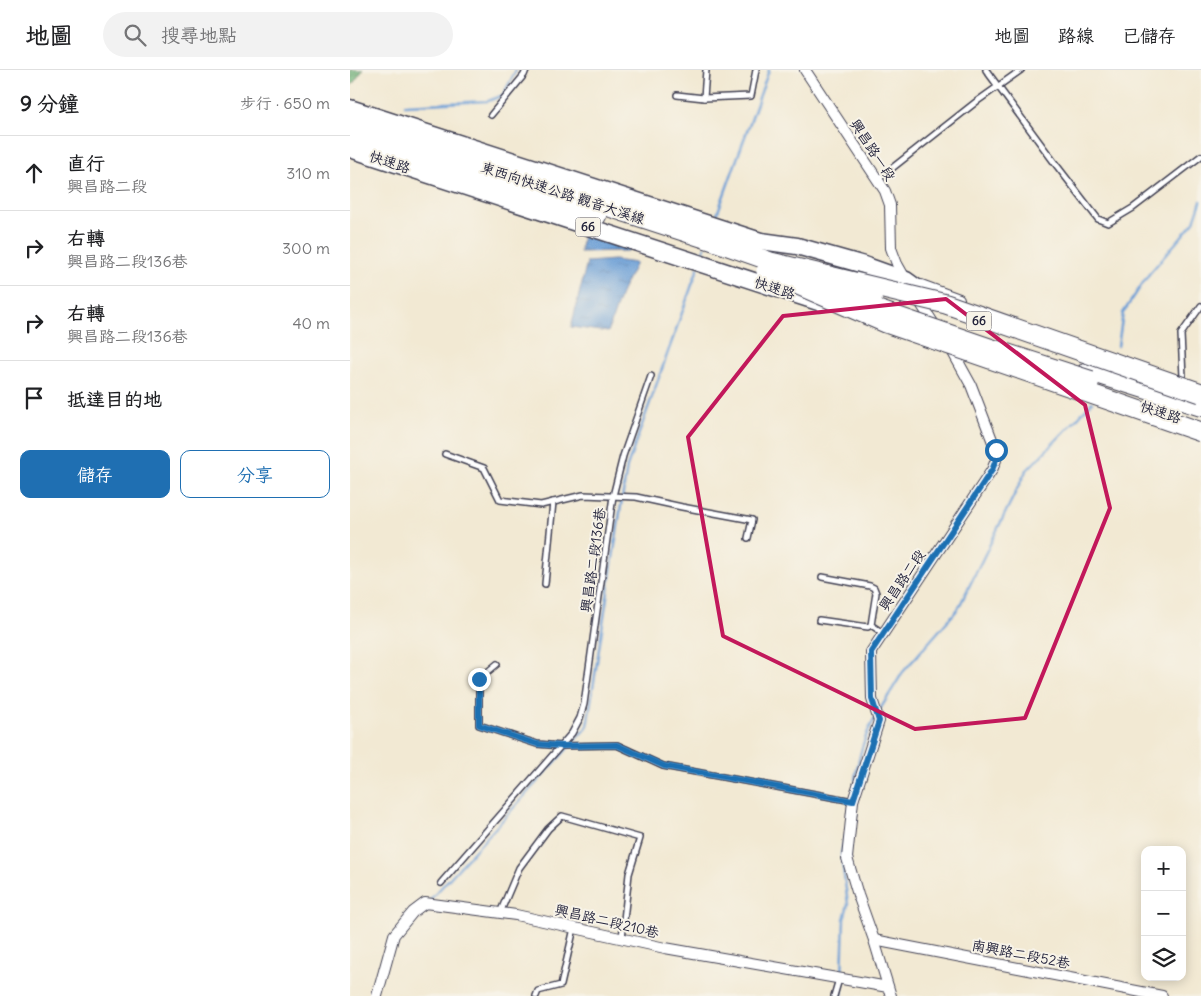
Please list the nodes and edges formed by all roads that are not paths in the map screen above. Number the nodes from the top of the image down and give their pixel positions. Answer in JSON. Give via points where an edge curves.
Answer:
{"nodes":[{"id":1,"x":526,"y":70,"type":"edge"},
{"id":2,"x":706,"y":70,"type":"edge"},
{"id":3,"x":756,"y":70,"type":"edge"},
{"id":4,"x":805,"y":70,"type":"edge"},
{"id":5,"x":986,"y":70,"type":"edge"},
{"id":6,"x":1021,"y":70,"type":"edge"},
{"id":7,"x":998,"y":87,"type":"junction"},
{"id":8,"x":677,"y":95,"type":"dead end"},
{"id":9,"x":704,"y":98,"type":"junction"},
{"id":10,"x":350,"y":108,"type":"edge"},
{"id":11,"x":491,"y":115,"type":"dead end"},
{"id":12,"x":350,"y":124,"type":"edge"},
{"id":13,"x":350,"y":136,"type":"edge"},
{"id":14,"x":350,"y":149,"type":"edge"},
{"id":15,"x":1201,"y":156,"type":"edge"},
{"id":16,"x":877,"y":180,"type":"junction"},
{"id":17,"x":771,"y":267,"type":"junction"},
{"id":18,"x":906,"y":280,"type":"junction"},
{"id":19,"x":1201,"y":306,"type":"edge"},
{"id":20,"x":949,"y":346,"type":"junction"},
{"id":21,"x":651,"y":376,"type":"dead end"},
{"id":22,"x":1089,"y":376,"type":"junction"},
{"id":23,"x":1197,"y":384,"type":"edge"},
{"id":24,"x":1201,"y":399,"type":"edge"},
{"id":25,"x":1201,"y":407,"type":"edge"},
{"id":26,"x":1201,"y":417,"type":"edge"},
{"id":27,"x":1201,"y":425,"type":"edge"},
{"id":28,"x":1201,"y":432,"type":"edge"},
{"id":29,"x":1201,"y":438,"type":"edge"},
{"id":30,"x":444,"y":454,"type":"dead end"},
{"id":31,"x":613,"y":496,"type":"junction"},
{"id":32,"x":553,"y":502,"type":"junction"},
{"id":33,"x":748,"y":538,"type":"dead end"},
{"id":34,"x":822,"y":577,"type":"dead end"},
{"id":35,"x":545,"y":584,"type":"dead end"},
{"id":36,"x":819,"y":620,"type":"dead end"},
{"id":37,"x":871,"y":626,"type":"junction"},
{"id":38,"x":884,"y":633,"type":"junction"},
{"id":39,"x":497,"y":664,"type":"dead end"},
{"id":40,"x":561,"y":746,"type":"junction"},
{"id":41,"x":853,"y":801,"type":"junction"},
{"id":42,"x":441,"y":883,"type":"dead end"},
{"id":43,"x":500,"y":913,"type":"junction"},
{"id":44,"x":574,"y":928,"type":"junction"},
{"id":45,"x":622,"y":938,"type":"junction"},
{"id":46,"x":874,"y":940,"type":"junction"},
{"id":47,"x":841,"y":979,"type":"junction"},
{"id":48,"x":890,"y":991,"type":"edge"},
{"id":49,"x":377,"y":996,"type":"edge"},
{"id":50,"x":536,"y":996,"type":"edge"},
{"id":51,"x":834,"y":996,"type":"edge"},
{"id":52,"x":1162,"y":996,"type":"edge"}],
"edges":[{"from":1,"to":11,"type":"lane"},
{"from":2,"to":9,"type":"lane"},
{"from":3,"to":9,"type":"lane","via":[[752,96]]},
{"from":4,"to":16,"type":"street","name":"興昌路一段"},
{"from":5,"to":7,"type":"lane"},
{"from":6,"to":7,"type":"lane"},
{"from":7,"to":15,"type":"lane","via":[[1098,219],[1108,223]]},
{"from":7,"to":16,"type":"lane"},
{"from":8,"to":9,"type":"lane"},
{"from":10,"to":18,"type":"main road","name":"快速路","number":"66","via":[[761,241],[797,246]]},
{"from":12,"to":17,"type":"highway","name":"東西向快速公路 觀音大溪線","number":"66","via":[[715,242]]},
{"from":13,"to":17,"type":"highway","name":"東西向快速公路 觀音大溪線","number":"66","via":[[682,243]]},
{"from":14,"to":20,"type":"main road","name":"快速路","number":"66","via":[[887,321]]},
{"from":16,"to":18,"type":"street","name":"興昌路一段","via":[[890,206],[891,248]]},
{"from":17,"to":22,"type":"highway","bridge":true,"via":[[988,347]]},
{"from":17,"to":23,"type":"highway","number":"66","bridge":true,"via":[[946,304]]},
{"from":17,"to":28,"type":"highway","number":"66","bridge":true,"via":[[886,323]]},
{"from":18,"to":20,"type":"street","name":"興昌路一段"},
{"from":18,"to":23,"type":"street","name":"快速路"},
{"from":18,"to":24,"type":"main road","name":"快速路","number":"66","via":[[942,305],[983,323]]},
{"from":19,"to":23,"type":"lane","via":[[1181,334]]},
{"from":20,"to":27,"type":"main road","name":"快速路","number":"66"},
{"from":20,"to":29,"type":"street","name":"快速路"},
{"from":20,"to":38,"type":"street","name":"興昌路二段","via":[[971,385],[996,450],[996,460]]},
{"from":21,"to":31,"type":"lane","name":"興昌路二段136巷"},
{"from":22,"to":25,"type":"highway"},
{"from":22,"to":26,"type":"highway"},
{"from":30,"to":32,"type":"lane","via":[[484,468],[500,500],[541,505]]},
{"from":31,"to":32,"type":"lane","via":[[583,495]]},
{"from":31,"to":33,"type":"lane","via":[[636,497],[752,520]]},
{"from":31,"to":40,"type":"lane","name":"興昌路二段136巷","via":[[584,704],[572,733]]},
{"from":32,"to":35,"type":"lane"},
{"from":34,"to":37,"type":"lane","via":[[874,588]]},
{"from":36,"to":37,"type":"lane"},
{"from":37,"to":38,"type":"lane"},
{"from":38,"to":41,"type":"street","name":"興昌路二段","via":[[871,652],[872,699],[879,721]]},
{"from":39,"to":40,"type":"lane","via":[[479,679],[479,725],[537,744]]},
{"from":40,"to":41,"type":"lane","via":[[617,745],[664,766]]},
{"from":40,"to":42,"type":"lane","name":"興昌路二段136巷"},
{"from":41,"to":46,"type":"street","name":"興昌路二段","via":[[847,858]]},
{"from":43,"to":44,"type":"street","name":"興昌路二段210巷"},
{"from":43,"to":45,"type":"lane","via":[[519,868],[548,828],[562,816],[640,838],[629,874]]},
{"from":43,"to":49,"type":"street","name":"興昌路二段210巷","via":[[429,903],[413,912],[394,935]]},
{"from":44,"to":45,"type":"street","name":"興昌路二段210巷"},
{"from":44,"to":50,"type":"lane","via":[[561,985],[538,991]]},
{"from":45,"to":47,"type":"street","name":"興昌路二段210巷"},
{"from":46,"to":48,"type":"street","name":"興昌路二段"},
{"from":46,"to":52,"type":"street","name":"南興路二段52巷"},
{"from":47,"to":48,"type":"street","name":"興昌路二段210巷"},
{"from":47,"to":51,"type":"lane"}]}
